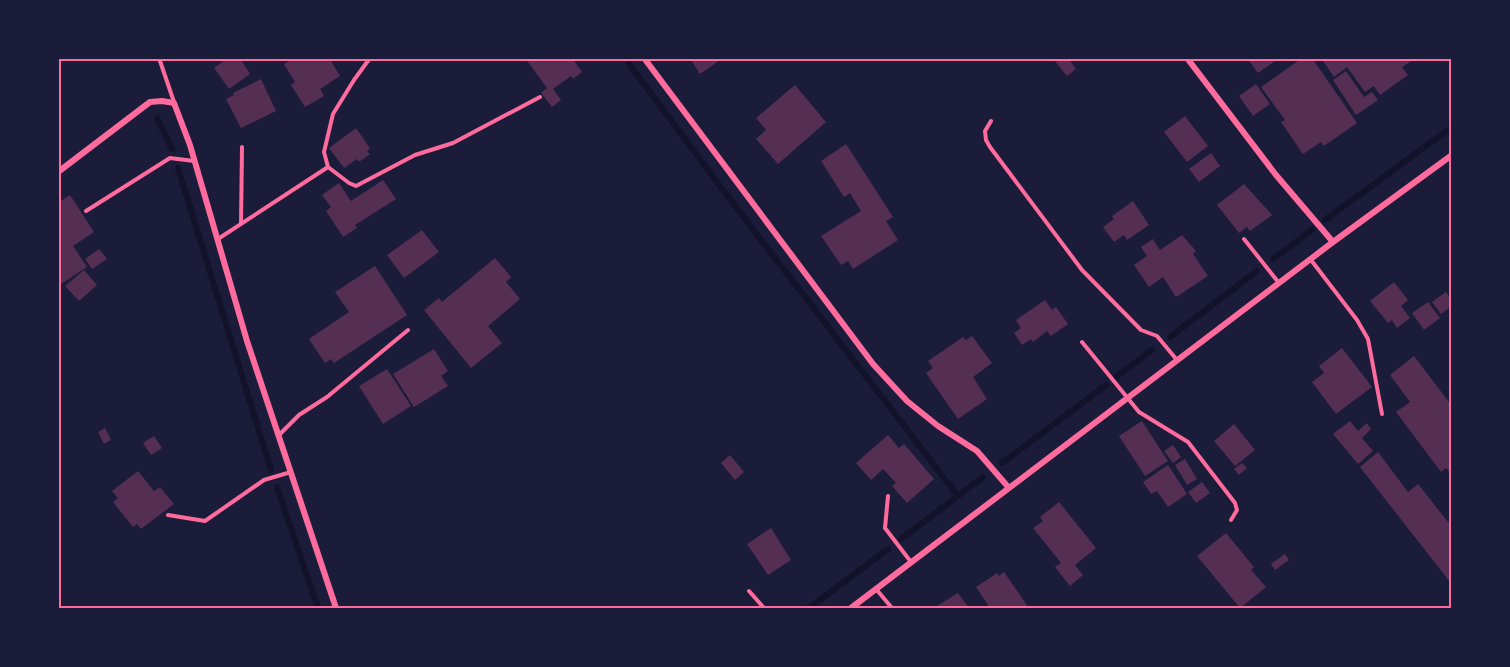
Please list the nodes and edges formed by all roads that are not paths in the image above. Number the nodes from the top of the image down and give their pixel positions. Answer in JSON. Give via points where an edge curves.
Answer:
{"nodes":[{"id":1,"x":159,"y":58,"type":"edge"},
{"id":2,"x":370,"y":58,"type":"edge"},
{"id":3,"x":644,"y":58,"type":"edge"},
{"id":4,"x":1187,"y":58,"type":"edge"},
{"id":5,"x":540,"y":96,"type":"dead end"},
{"id":6,"x":174,"y":103,"type":"junction"},
{"id":7,"x":991,"y":121,"type":"dead end"},
{"id":8,"x":242,"y":147,"type":"dead end"},
{"id":9,"x":1452,"y":155,"type":"edge"},
{"id":10,"x":195,"y":161,"type":"junction"},
{"id":11,"x":328,"y":167,"type":"junction"},
{"id":12,"x":58,"y":172,"type":"edge"},
{"id":13,"x":86,"y":211,"type":"dead end"},
{"id":14,"x":241,"y":224,"type":"junction"},
{"id":15,"x":217,"y":239,"type":"junction"},
{"id":16,"x":1244,"y":239,"type":"dead end"},
{"id":17,"x":1333,"y":242,"type":"junction"},
{"id":18,"x":1311,"y":260,"type":"junction"},
{"id":19,"x":1280,"y":283,"type":"junction"},
{"id":20,"x":408,"y":330,"type":"dead end"},
{"id":21,"x":1082,"y":342,"type":"dead end"},
{"id":22,"x":1178,"y":360,"type":"junction"},
{"id":23,"x":1128,"y":398,"type":"junction"},
{"id":24,"x":1382,"y":414,"type":"dead end"},
{"id":25,"x":279,"y":436,"type":"junction"},
{"id":26,"x":291,"y":472,"type":"junction"},
{"id":27,"x":1009,"y":488,"type":"junction"},
{"id":28,"x":888,"y":496,"type":"dead end"},
{"id":29,"x":168,"y":515,"type":"dead end"},
{"id":30,"x":1231,"y":520,"type":"dead end"},
{"id":31,"x":912,"y":562,"type":"junction"},
{"id":32,"x":876,"y":589,"type":"junction"},
{"id":33,"x":750,"y":591,"type":"dead end"},
{"id":34,"x":336,"y":609,"type":"edge"},
{"id":35,"x":764,"y":609,"type":"edge"},
{"id":36,"x":851,"y":609,"type":"edge"},
{"id":37,"x":892,"y":609,"type":"edge"}],
"edges":[{"from":1,"to":6,"type":"lane"},
{"from":2,"to":11,"type":"lane","via":[[333,114],[324,152]]},
{"from":3,"to":27,"type":"street","via":[[873,364],[908,401],[977,451]]},
{"from":4,"to":17,"type":"street","via":[[1276,175]]},
{"from":5,"to":11,"type":"lane","via":[[453,143],[415,156],[356,186]]},
{"from":6,"to":10,"type":"street"},
{"from":6,"to":12,"type":"street","via":[[150,102]]},
{"from":7,"to":22,"type":"lane","via":[[985,131],[986,140],[1082,270],[1141,330],[1157,336]]},
{"from":8,"to":14,"type":"lane"},
{"from":9,"to":17,"type":"street"},
{"from":10,"to":13,"type":"lane","via":[[170,158]]},
{"from":10,"to":15,"type":"street"},
{"from":11,"to":14,"type":"lane"},
{"from":14,"to":15,"type":"lane"},
{"from":15,"to":25,"type":"street"},
{"from":16,"to":19,"type":"lane"},
{"from":17,"to":18,"type":"street"},
{"from":18,"to":19,"type":"street"},
{"from":18,"to":24,"type":"lane","via":[[1368,339]]},
{"from":19,"to":22,"type":"street"},
{"from":20,"to":25,"type":"lane","via":[[327,397],[299,415]]},
{"from":21,"to":23,"type":"lane"},
{"from":22,"to":23,"type":"street"},
{"from":23,"to":27,"type":"street"},
{"from":23,"to":30,"type":"lane","via":[[1139,412],[1188,442],[1235,503],[1237,510]]},
{"from":25,"to":26,"type":"street"},
{"from":26,"to":29,"type":"lane","via":[[264,480],[205,521]]},
{"from":26,"to":34,"type":"street"},
{"from":27,"to":31,"type":"street"},
{"from":28,"to":31,"type":"lane","via":[[885,528]]},
{"from":31,"to":32,"type":"street"},
{"from":32,"to":36,"type":"street"},
{"from":32,"to":37,"type":"lane"},
{"from":33,"to":35,"type":"lane"}]}
